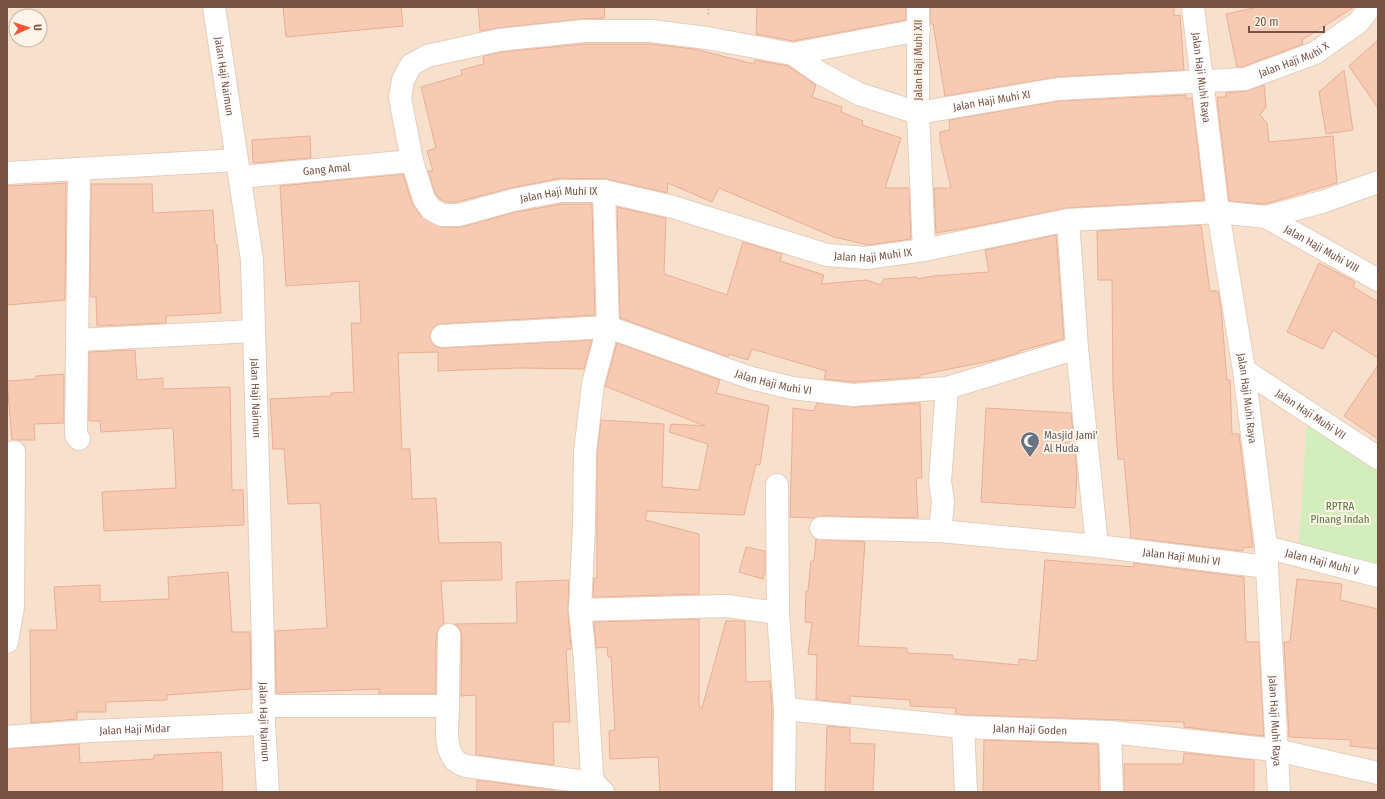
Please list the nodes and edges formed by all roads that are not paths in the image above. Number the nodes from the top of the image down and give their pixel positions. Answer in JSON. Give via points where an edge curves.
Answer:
{"nodes":[{"id":1,"x":214,"y":7,"type":"edge"},
{"id":2,"x":918,"y":7,"type":"edge"},
{"id":3,"x":1193,"y":7,"type":"edge"},
{"id":4,"x":1370,"y":7,"type":"edge"},
{"id":5,"x":919,"y":30,"type":"junction"},
{"id":6,"x":793,"y":54,"type":"junction"},
{"id":7,"x":1203,"y":82,"type":"junction"},
{"id":8,"x":918,"y":113,"type":"junction"},
{"id":9,"x":412,"y":161,"type":"junction"},
{"id":10,"x":239,"y":169,"type":"junction"},
{"id":11,"x":79,"y":170,"type":"junction"},
{"id":12,"x":7,"y":173,"type":"edge"},
{"id":13,"x":1378,"y":182,"type":"edge"},
{"id":14,"x":604,"y":191,"type":"junction"},
{"id":15,"x":1218,"y":212,"type":"junction"},
{"id":16,"x":1266,"y":217,"type":"junction"},
{"id":17,"x":1068,"y":220,"type":"junction"},
{"id":18,"x":924,"y":250,"type":"junction"},
{"id":19,"x":1378,"y":280,"type":"edge"},
{"id":20,"x":608,"y":327,"type":"junction"},
{"id":21,"x":254,"y":332,"type":"junction"},
{"id":22,"x":442,"y":336,"type":"dead end"},
{"id":23,"x":77,"y":340,"type":"junction"},
{"id":24,"x":1077,"y":348,"type":"junction"},
{"id":25,"x":1244,"y":370,"type":"junction"},
{"id":26,"x":947,"y":388,"type":"junction"},
{"id":27,"x":79,"y":439,"type":"dead end"},
{"id":28,"x":14,"y":452,"type":"dead end"},
{"id":29,"x":1378,"y":458,"type":"edge"},
{"id":30,"x":777,"y":485,"type":"dead end"},
{"id":31,"x":821,"y":528,"type":"dead end"},
{"id":32,"x":940,"y":531,"type":"junction"},
{"id":33,"x":1097,"y":546,"type":"junction"},
{"id":34,"x":1266,"y":557,"type":"junction"},
{"id":35,"x":1378,"y":576,"type":"edge"},
{"id":36,"x":580,"y":610,"type":"junction"},
{"id":37,"x":778,"y":613,"type":"junction"},
{"id":38,"x":449,"y":635,"type":"dead end"},
{"id":39,"x":7,"y":642,"type":"edge"},
{"id":40,"x":448,"y":706,"type":"junction"},
{"id":41,"x":785,"y":709,"type":"junction"},
{"id":42,"x":263,"y":715,"type":"junction"},
{"id":43,"x":963,"y":728,"type":"junction"},
{"id":44,"x":1110,"y":732,"type":"junction"},
{"id":45,"x":7,"y":737,"type":"edge"},
{"id":46,"x":1276,"y":750,"type":"junction"},
{"id":47,"x":1378,"y":773,"type":"edge"},
{"id":48,"x":598,"y":787,"type":"edge"},
{"id":49,"x":268,"y":792,"type":"edge"},
{"id":50,"x":784,"y":792,"type":"edge"},
{"id":51,"x":966,"y":792,"type":"edge"},
{"id":52,"x":1112,"y":792,"type":"edge"},
{"id":53,"x":1279,"y":792,"type":"edge"}],
"edges":[{"from":1,"to":10,"type":"street","name":"Jalan Haji Naimun"},
{"from":2,"to":5,"type":"street","name":"Jalan Haji Muhi XII"},
{"from":3,"to":7,"type":"street","name":"Jalan Haji Muhi Raya"},
{"from":4,"to":7,"type":"street","name":"Jalan Haji Muhi X","via":[[1359,22],[1315,53],[1246,79]]},
{"from":5,"to":6,"type":"street","name":"Jalan Haji Muhi IX"},
{"from":5,"to":8,"type":"street","name":"Jalan Haji Muhi XII"},
{"from":6,"to":8,"type":"street","name":"Jalan Haji Muhi IX","via":[[820,73],[859,94]]},
{"from":6,"to":9,"type":"street","name":"Jalan Haji Muhi IX","via":[[707,38],[651,31],[583,31],[499,40],[427,56],[411,65],[403,80],[400,98]]},
{"from":7,"to":8,"type":"street","name":"Jalan Haji Muhi XI","via":[[1058,89]]},
{"from":7,"to":15,"type":"street","name":"Jalan Haji Muhi Raya"},
{"from":8,"to":18,"type":"street"},
{"from":9,"to":10,"type":"street","name":"Gang Amal"},
{"from":9,"to":14,"type":"street","name":"Jalan Haji Muhi IX","via":[[424,199],[431,209],[442,215],[459,215],[513,200],[561,191]]},
{"from":10,"to":11,"type":"street","name":"Gang Amal"},
{"from":10,"to":21,"type":"street","name":"Jalan Haji Naimun","via":[[252,253]]},
{"from":11,"to":12,"type":"street","name":"Gang Amal"},
{"from":11,"to":23,"type":"street"},
{"from":13,"to":16,"type":"street","name":"Jalan Haji Muhi VIII","via":[[1322,202]]},
{"from":14,"to":18,"type":"street","name":"Jalan Haji Muhi IX","via":[[674,207],[827,255],[866,258]]},
{"from":14,"to":20,"type":"street"},
{"from":15,"to":16,"type":"street","name":"Jalan Haji Muhi VIII"},
{"from":15,"to":17,"type":"street","name":"Jalan Haji Muhi IX"},
{"from":15,"to":25,"type":"street","name":"Jalan Haji Muhi Raya"},
{"from":16,"to":19,"type":"street","name":"Jalan Haji Muhi VIII"},
{"from":17,"to":18,"type":"street","name":"Jalan Haji Muhi IX"},
{"from":17,"to":24,"type":"street"},
{"from":20,"to":22,"type":"street"},
{"from":20,"to":26,"type":"street","name":"Jalan Haji Muhi VI","via":[[751,378],[792,388],[853,395]]},
{"from":20,"to":36,"type":"street","via":[[593,384],[585,452]]},
{"from":21,"to":23,"type":"street"},
{"from":21,"to":42,"type":"street","name":"Jalan Haji Naimun","via":[[264,643]]},
{"from":23,"to":27,"type":"street","via":[[76,435]]},
{"from":24,"to":26,"type":"street","name":"Jalan Haji Muhi VI"},
{"from":24,"to":33,"type":"street"},
{"from":25,"to":29,"type":"street","name":"Jalan Haji Muhi VII"},
{"from":25,"to":34,"type":"street","name":"Jalan Haji Muhi Raya"},
{"from":26,"to":32,"type":"street","via":[[940,481],[943,502]]},
{"from":28,"to":39,"type":"street","via":[[12,607]]},
{"from":30,"to":37,"type":"street"},
{"from":31,"to":32,"type":"street","name":"Jalan Haji Muhi VI"},
{"from":32,"to":33,"type":"street","name":"Jalan Haji Muhi VI"},
{"from":33,"to":34,"type":"street","name":"Jalan Haji Muhi VI"},
{"from":34,"to":35,"type":"street","name":"Jalan Haji Muhi V"},
{"from":34,"to":46,"type":"street","name":"Jalan Haji Muhi Raya"},
{"from":36,"to":37,"type":"street","via":[[727,606]]},
{"from":36,"to":48,"type":"street","via":[[591,768]]},
{"from":37,"to":41,"type":"street"},
{"from":38,"to":40,"type":"street"},
{"from":40,"to":42,"type":"street","name":"Jalan Haji Midar"},
{"from":40,"to":48,"type":"street","via":[[446,731],[449,747],[456,760],[466,766]]},
{"from":41,"to":43,"type":"street","name":"Jalan Haji Goden"},
{"from":41,"to":50,"type":"street"},
{"from":42,"to":45,"type":"street","name":"Jalan Haji Midar"},
{"from":42,"to":49,"type":"street","name":"Jalan Haji Naimun"},
{"from":43,"to":44,"type":"street","name":"Jalan Haji Goden"},
{"from":43,"to":51,"type":"street"},
{"from":44,"to":46,"type":"street","name":"Jalan Haji Goden"},
{"from":44,"to":52,"type":"street"},
{"from":46,"to":47,"type":"street","name":"Jalan Haji Goden"},
{"from":46,"to":53,"type":"street","name":"Jalan Haji Muhi Raya"}]}
